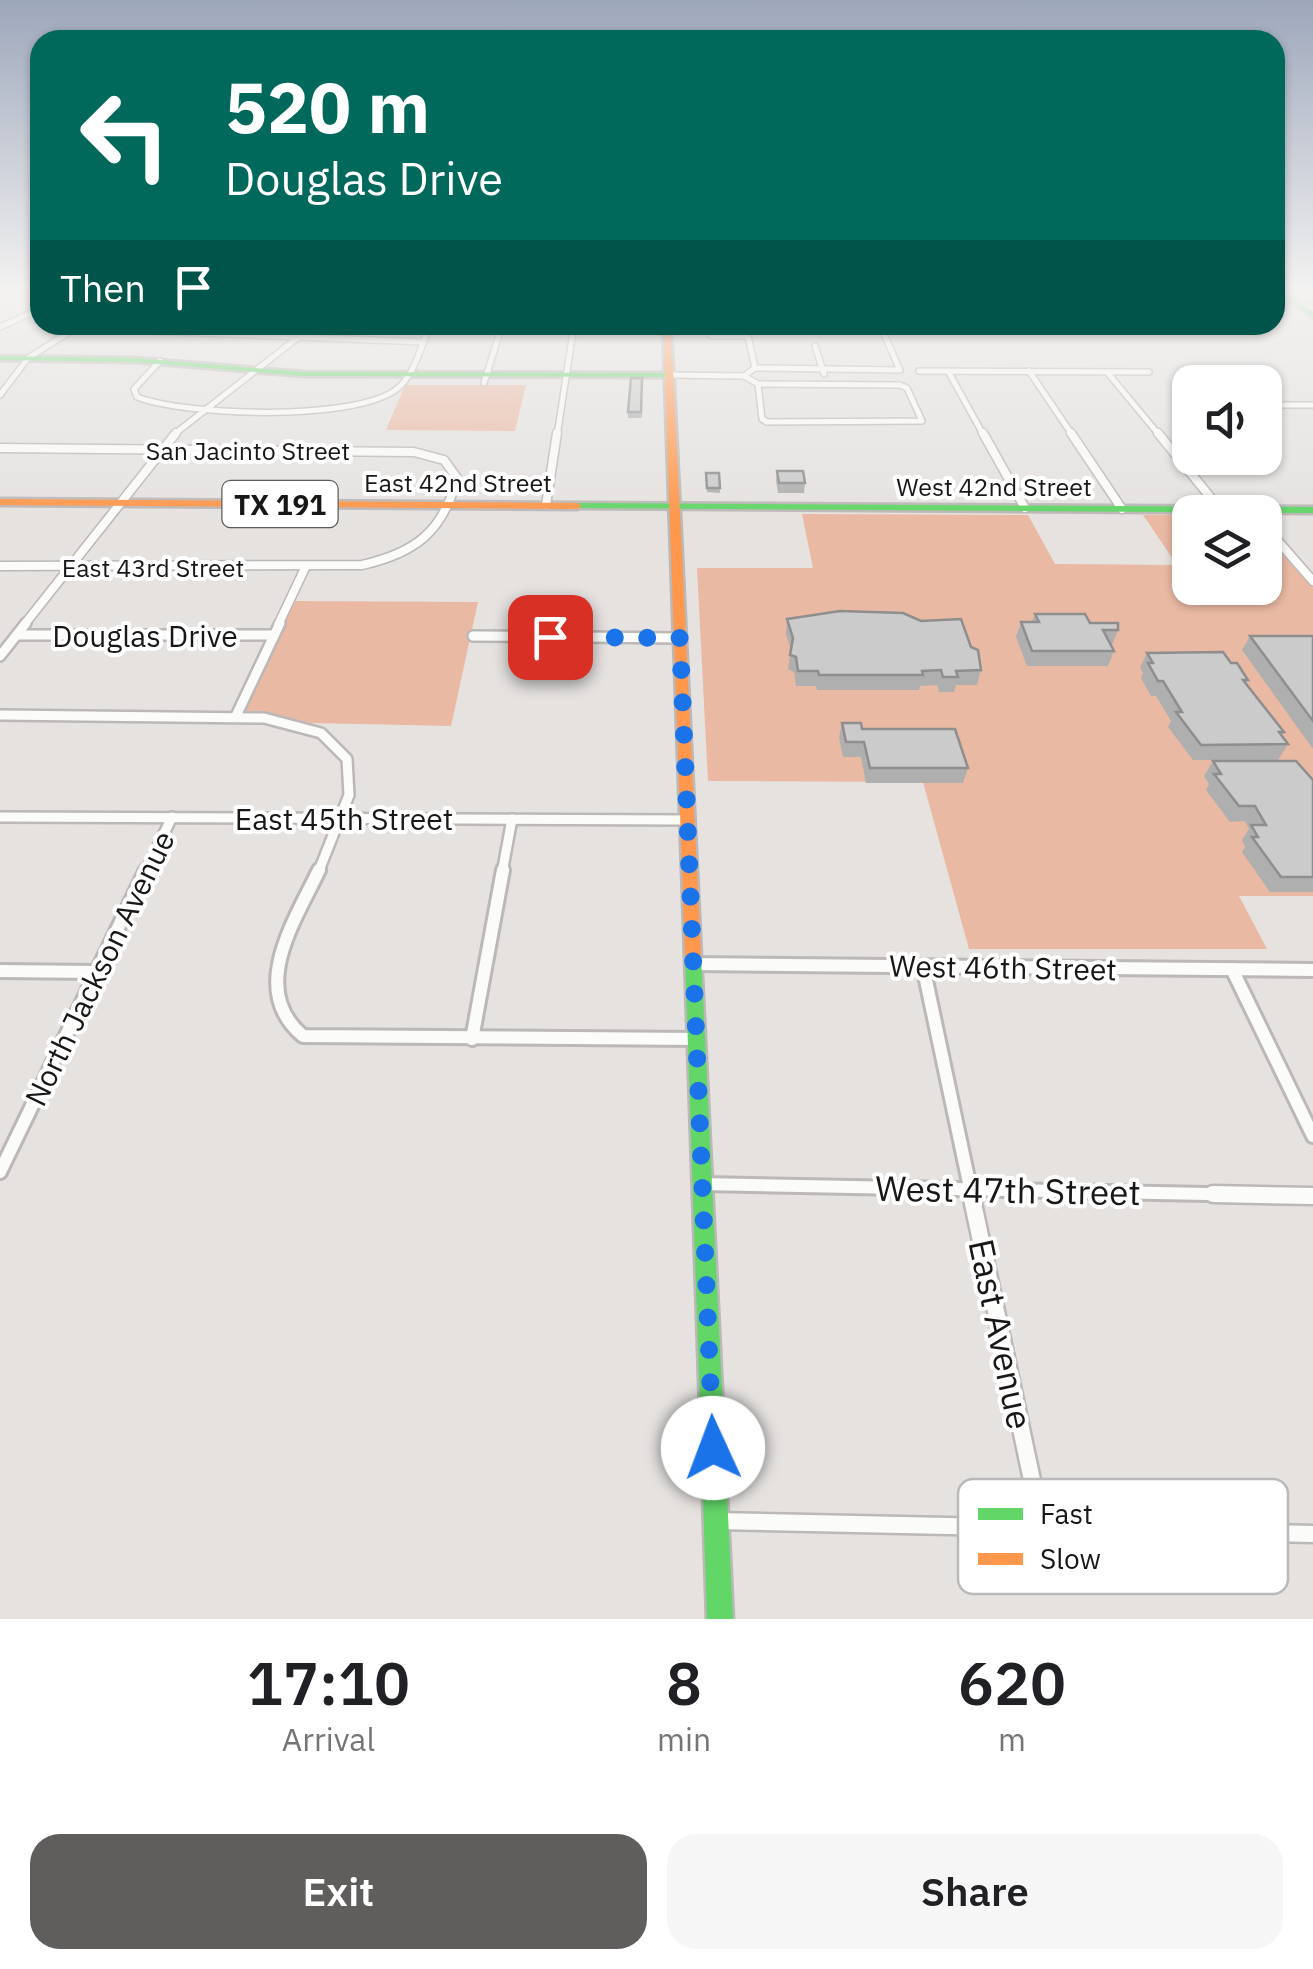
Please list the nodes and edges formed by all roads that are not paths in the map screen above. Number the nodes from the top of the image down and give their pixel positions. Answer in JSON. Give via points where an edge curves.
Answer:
{"nodes":[{"id":1,"x":22,"y":366,"type":"edge"},
{"id":2,"x":155,"y":366,"type":"edge"},
{"id":3,"x":203,"y":366,"type":"edge"},
{"id":4,"x":261,"y":366,"type":"edge"},
{"id":5,"x":412,"y":366,"type":"edge"},
{"id":6,"x":490,"y":366,"type":"edge"},
{"id":7,"x":568,"y":366,"type":"edge"},
{"id":8,"x":670,"y":366,"type":"edge"},
{"id":9,"x":822,"y":366,"type":"edge"},
{"id":10,"x":898,"y":366,"type":"edge"},
{"id":11,"x":755,"y":368,"type":"joint"},
{"id":12,"x":823,"y":369,"type":"junction"},
{"id":13,"x":254,"y":371,"type":"junction"},
{"id":14,"x":919,"y":371,"type":"dead end"},
{"id":15,"x":948,"y":371,"type":"junction"},
{"id":16,"x":1028,"y":372,"type":"junction"},
{"id":17,"x":1107,"y":372,"type":"junction"},
{"id":18,"x":1149,"y":372,"type":"dead end"},
{"id":19,"x":408,"y":374,"type":"junction"},
{"id":20,"x":566,"y":375,"type":"junction"},
{"id":21,"x":670,"y":376,"type":"junction"},
{"id":22,"x":744,"y":376,"type":"junction"},
{"id":23,"x":486,"y":379,"type":"junction"},
{"id":24,"x":758,"y":384,"type":"junction"},
{"id":25,"x":826,"y":385,"type":"junction"},
{"id":26,"x":0,"y":395,"type":"edge"},
{"id":27,"x":1313,"y":404,"type":"edge"},
{"id":28,"x":1282,"y":405,"type":"edge"},
{"id":29,"x":203,"y":410,"type":"junction"},
{"id":30,"x":0,"y":448,"type":"edge"},
{"id":31,"x":161,"y":449,"type":"junction"},
{"id":32,"x":1208,"y":495,"type":"edge"},
{"id":33,"x":0,"y":502,"type":"edge"},
{"id":34,"x":120,"y":503,"type":"junction"},
{"id":35,"x":449,"y":505,"type":"junction"},
{"id":36,"x":546,"y":505,"type":"junction"},
{"id":37,"x":675,"y":506,"type":"junction"},
{"id":38,"x":1026,"y":508,"type":"junction"},
{"id":39,"x":1122,"y":509,"type":"junction"},
{"id":40,"x":1172,"y":510,"type":"edge"},
{"id":41,"x":1313,"y":510,"type":"edge"},
{"id":42,"x":1282,"y":511,"type":"edge"},
{"id":43,"x":1282,"y":545,"type":"edge"},
{"id":44,"x":0,"y":566,"type":"edge"},
{"id":45,"x":70,"y":567,"type":"junction"},
{"id":46,"x":306,"y":568,"type":"junction"},
{"id":47,"x":1313,"y":581,"type":"edge"},
{"id":48,"x":16,"y":635,"type":"junction"},
{"id":49,"x":274,"y":636,"type":"junction"},
{"id":50,"x":473,"y":636,"type":"dead end"},
{"id":51,"x":680,"y":638,"type":"junction"},
{"id":52,"x":0,"y":656,"type":"edge"},
{"id":53,"x":0,"y":715,"type":"edge"},
{"id":54,"x":236,"y":716,"type":"junction"},
{"id":55,"x":0,"y":817,"type":"edge"},
{"id":56,"x":172,"y":818,"type":"junction"},
{"id":57,"x":342,"y":818,"type":"junction"},
{"id":58,"x":512,"y":819,"type":"junction"},
{"id":59,"x":688,"y":820,"type":"junction"},
{"id":60,"x":693,"y":964,"type":"junction"},
{"id":61,"x":923,"y":966,"type":"junction"},
{"id":62,"x":1232,"y":969,"type":"junction"},
{"id":63,"x":1313,"y":970,"type":"edge"},
{"id":64,"x":0,"y":971,"type":"edge"},
{"id":65,"x":97,"y":972,"type":"junction"},
{"id":66,"x":472,"y":1040,"type":"junction"},
{"id":67,"x":696,"y":1040,"type":"junction"},
{"id":68,"x":1313,"y":1136,"type":"edge"},
{"id":69,"x":0,"y":1172,"type":"edge"},
{"id":70,"x":702,"y":1184,"type":"junction"},
{"id":71,"x":970,"y":1190,"type":"junction"},
{"id":72,"x":1313,"y":1196,"type":"edge"},
{"id":73,"x":1032,"y":1479,"type":"edge"},
{"id":74,"x":716,"y":1521,"type":"junction"},
{"id":75,"x":958,"y":1525,"type":"edge"},
{"id":76,"x":1288,"y":1533,"type":"edge"},
{"id":77,"x":1313,"y":1534,"type":"edge"},
{"id":78,"x":720,"y":1619,"type":"edge"}],
"edges":[{"from":1,"to":26,"type":"street"},
{"from":2,"to":29,"type":"street","via":[[139,380],[136,397],[153,406]]},
{"from":3,"to":13,"type":"main road"},
{"from":4,"to":13,"type":"street"},
{"from":5,"to":19,"type":"street"},
{"from":6,"to":23,"type":"street"},
{"from":7,"to":20,"type":"street"},
{"from":8,"to":21,"type":"main road"},
{"from":9,"to":12,"type":"street"},
{"from":10,"to":12,"type":"street"},
{"from":11,"to":12,"type":"street"},
{"from":11,"to":22,"type":"street"},
{"from":12,"to":25,"type":"street"},
{"from":13,"to":19,"type":"main road"},
{"from":13,"to":29,"type":"street"},
{"from":14,"to":15,"type":"street"},
{"from":15,"to":16,"type":"street"},
{"from":15,"to":38,"type":"street"},
{"from":16,"to":17,"type":"street"},
{"from":16,"to":39,"type":"street"},
{"from":17,"to":18,"type":"street"},
{"from":17,"to":32,"type":"street"},
{"from":19,"to":23,"type":"main road"},
{"from":19,"to":29,"type":"street","via":[[392,393],[351,406]]},
{"from":20,"to":21,"type":"main road"},
{"from":20,"to":23,"type":"main road"},
{"from":20,"to":36,"type":"street"},
{"from":21,"to":22,"type":"street"},
{"from":21,"to":37,"type":"main road"},
{"from":22,"to":24,"type":"street"},
{"from":24,"to":25,"type":"street"},
{"from":24,"to":25,"type":"street","via":[[767,422],[922,421],[907,388]]},
{"from":27,"to":28,"type":"street"},
{"from":29,"to":31,"type":"street"},
{"from":30,"to":31,"type":"street","name":"San Jacinto Street"},
{"from":31,"to":34,"type":"street"},
{"from":31,"to":35,"type":"street","name":"San Jacinto Street","via":[[419,452],[453,468]]},
{"from":33,"to":34,"type":"main road","name":"East 42nd Street","number":"TX 191"},
{"from":34,"to":35,"type":"main road","name":"East 42nd Street","number":"TX 191"},
{"from":34,"to":45,"type":"street"},
{"from":35,"to":36,"type":"main road","name":"East 42nd Street","number":"TX 191"},
{"from":35,"to":46,"type":"street","name":"East 43rd Street","via":[[433,536],[415,548],[362,565]]},
{"from":36,"to":37,"type":"main road","name":"East 42nd Street","number":"TX 191"},
{"from":37,"to":38,"type":"main road","name":"West 42nd Street","number":"TX 191"},
{"from":37,"to":51,"type":"main road"},
{"from":38,"to":39,"type":"main road","name":"West 42nd Street","number":"TX 191"},
{"from":39,"to":40,"type":"main road","name":"West 42nd Street","number":"TX 191"},
{"from":41,"to":42,"type":"main road","name":"West 42nd Street","number":"TX 191"},
{"from":43,"to":47,"type":"street"},
{"from":44,"to":45,"type":"street","name":"East 43rd Street"},
{"from":45,"to":46,"type":"street","name":"East 43rd Street"},
{"from":45,"to":48,"type":"street"},
{"from":46,"to":49,"type":"street"},
{"from":48,"to":49,"type":"street","name":"Douglas Drive"},
{"from":48,"to":52,"type":"street"},
{"from":49,"to":54,"type":"street"},
{"from":50,"to":51,"type":"street"},
{"from":51,"to":59,"type":"main road"},
{"from":53,"to":54,"type":"street"},
{"from":54,"to":57,"type":"street","via":[[297,722],[334,742],[350,772]]},
{"from":55,"to":56,"type":"street","name":"East 45th Street"},
{"from":56,"to":57,"type":"street","name":"East 45th Street"},
{"from":56,"to":65,"type":"street","name":"North Jackson Avenue"},
{"from":57,"to":58,"type":"street","name":"East 45th Street"},
{"from":57,"to":66,"type":"street","via":[[288,941],[276,981],[278,1008],[304,1036]]},
{"from":58,"to":59,"type":"street","name":"East 45th Street"},
{"from":58,"to":66,"type":"street"},
{"from":59,"to":60,"type":"main road"},
{"from":60,"to":61,"type":"street","name":"West 46th Street"},
{"from":60,"to":67,"type":"main road"},
{"from":61,"to":62,"type":"street","name":"West 46th Street"},
{"from":61,"to":71,"type":"street","name":"East Avenue"},
{"from":62,"to":63,"type":"street","name":"West 46th Street"},
{"from":62,"to":68,"type":"street"},
{"from":64,"to":65,"type":"street"},
{"from":65,"to":69,"type":"street","name":"North Jackson Avenue"},
{"from":66,"to":67,"type":"street"},
{"from":67,"to":70,"type":"main road"},
{"from":70,"to":71,"type":"street","name":"West 47th Street"},
{"from":70,"to":74,"type":"main road"},
{"from":71,"to":72,"type":"street","name":"West 47th Street"},
{"from":71,"to":73,"type":"street","name":"East Avenue"},
{"from":74,"to":75,"type":"street"},
{"from":74,"to":78,"type":"main road"},
{"from":76,"to":77,"type":"street"}]}
